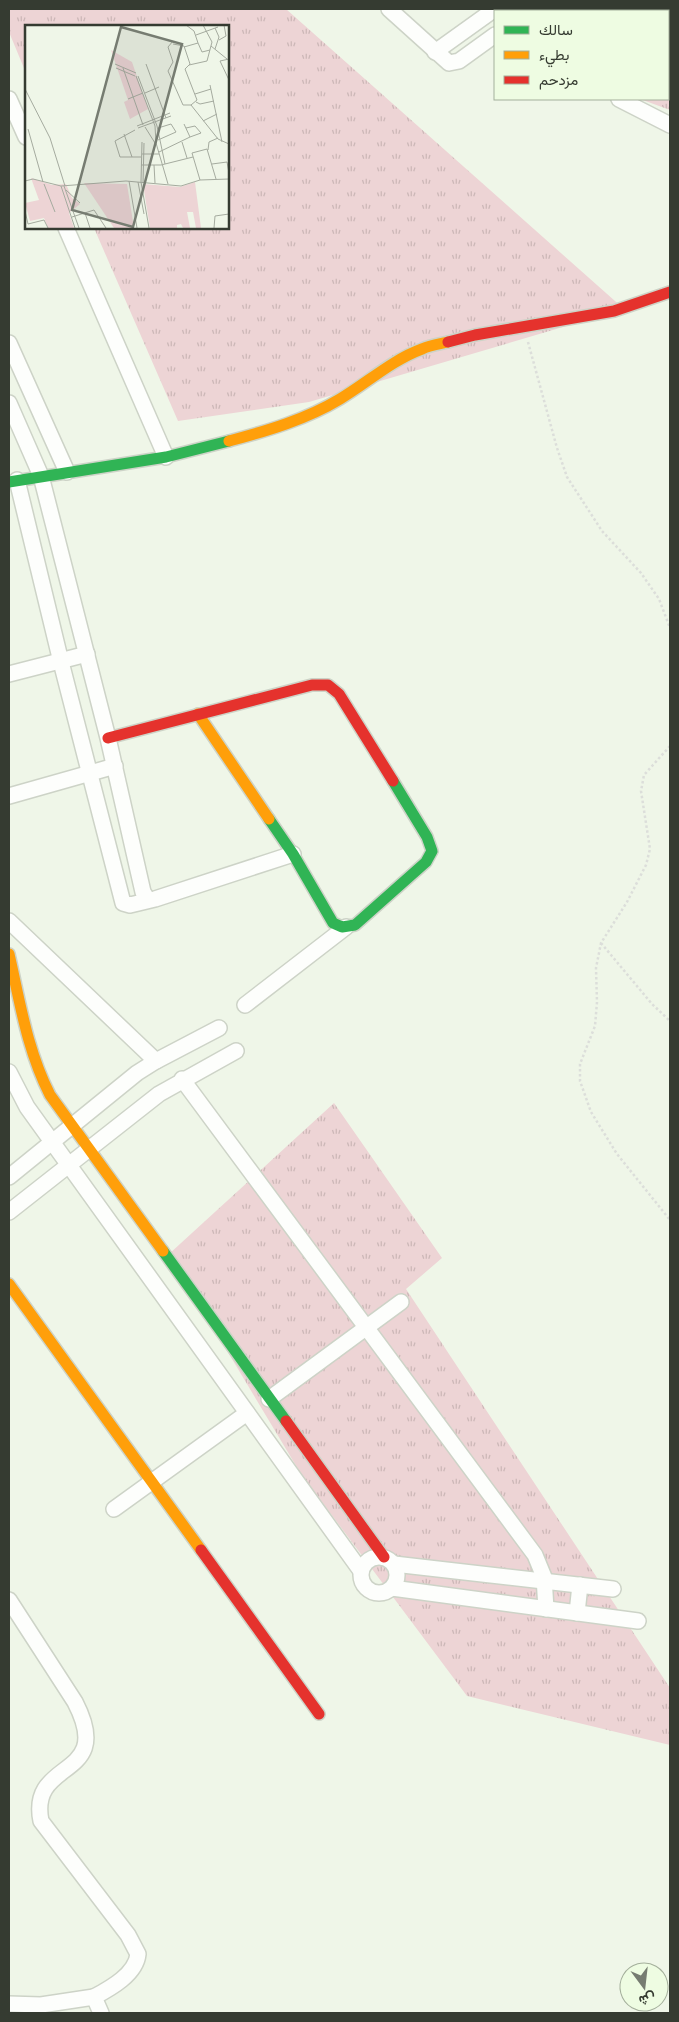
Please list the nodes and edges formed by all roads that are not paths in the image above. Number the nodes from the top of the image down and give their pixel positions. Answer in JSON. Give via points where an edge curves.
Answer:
{"nodes":[{"id":1,"x":389,"y":9,"type":"edge"},
{"id":2,"x":494,"y":9,"type":"edge"},
{"id":3,"x":494,"y":36,"type":"edge"},
{"id":4,"x":435,"y":52,"type":"junction"},
{"id":5,"x":9,"y":100,"type":"edge"},
{"id":6,"x":621,"y":100,"type":"edge"},
{"id":7,"x":670,"y":125,"type":"edge"},
{"id":8,"x":25,"y":135,"type":"edge"},
{"id":9,"x":66,"y":229,"type":"edge"},
{"id":10,"x":670,"y":292,"type":"edge"},
{"id":11,"x":9,"y":343,"type":"edge"},
{"id":12,"x":9,"y":404,"type":"edge"},
{"id":13,"x":166,"y":457,"type":"junction"},
{"id":14,"x":67,"y":472,"type":"junction"},
{"id":15,"x":42,"y":476,"type":"junction"},
{"id":16,"x":13,"y":481,"type":"edge"},
{"id":17,"x":87,"y":654,"type":"junction"},
{"id":18,"x":61,"y":662,"type":"junction"},
{"id":19,"x":9,"y":674,"type":"edge"},
{"id":20,"x":198,"y":714,"type":"junction"},
{"id":21,"x":108,"y":738,"type":"junction"},
{"id":22,"x":115,"y":766,"type":"junction"},
{"id":23,"x":89,"y":774,"type":"junction"},
{"id":24,"x":9,"y":796,"type":"edge"},
{"id":25,"x":293,"y":854,"type":"junction"},
{"id":26,"x":139,"y":878,"type":"junction"},
{"id":27,"x":118,"y":884,"type":"junction"},
{"id":28,"x":148,"y":900,"type":"junction"},
{"id":29,"x":9,"y":921,"type":"edge"},
{"id":30,"x":346,"y":927,"type":"junction"},
{"id":31,"x":10,"y":964,"type":"edge"},
{"id":32,"x":244,"y":1005,"type":"dead end"},
{"id":33,"x":219,"y":1028,"type":"dead end"},
{"id":34,"x":236,"y":1051,"type":"dead end"},
{"id":35,"x":156,"y":1061,"type":"junction"},
{"id":36,"x":182,"y":1079,"type":"junction"},
{"id":37,"x":11,"y":1082,"type":"edge"},
{"id":38,"x":72,"y":1126,"type":"junction"},
{"id":39,"x":52,"y":1142,"type":"junction"},
{"id":40,"x":89,"y":1149,"type":"junction"},
{"id":41,"x":69,"y":1165,"type":"junction"},
{"id":42,"x":9,"y":1176,"type":"edge"},
{"id":43,"x":9,"y":1212,"type":"edge"},
{"id":44,"x":9,"y":1284,"type":"edge"},
{"id":45,"x":401,"y":1302,"type":"dead end"},
{"id":46,"x":366,"y":1328,"type":"junction"},
{"id":47,"x":270,"y":1399,"type":"junction"},
{"id":48,"x":248,"y":1413,"type":"junction"},
{"id":49,"x":152,"y":1482,"type":"junction"},
{"id":50,"x":114,"y":1509,"type":"dead end"},
{"id":51,"x":389,"y":1560,"type":"junction"},
{"id":52,"x":361,"y":1571,"type":"junction"},
{"id":53,"x":544,"y":1581,"type":"junction"},
{"id":54,"x":580,"y":1585,"type":"junction"},
{"id":55,"x":392,"y":1588,"type":"junction"},
{"id":56,"x":613,"y":1589,"type":"dead end"},
{"id":57,"x":9,"y":1600,"type":"edge"},
{"id":58,"x":546,"y":1609,"type":"junction"},
{"id":59,"x":577,"y":1613,"type":"junction"},
{"id":60,"x":638,"y":1621,"type":"dead end"},
{"id":61,"x":319,"y":1714,"type":"dead end"},
{"id":62,"x":94,"y":1997,"type":"junction"},
{"id":63,"x":9,"y":2004,"type":"edge"},
{"id":64,"x":101,"y":2013,"type":"edge"}],
"edges":[{"from":1,"to":4,"type":"street"},
{"from":2,"to":4,"type":"street"},
{"from":3,"to":4,"type":"street","via":[[452,64]]},
{"from":5,"to":8,"type":"street"},
{"from":6,"to":7,"type":"street"},
{"from":9,"to":13,"type":"street"},
{"from":10,"to":13,"type":"street","via":[[588,317],[475,335],[424,348],[311,414],[259,434]]},
{"from":11,"to":14,"type":"street"},
{"from":12,"to":15,"type":"street"},
{"from":13,"to":14,"type":"street"},
{"from":14,"to":15,"type":"street"},
{"from":15,"to":16,"type":"street"},
{"from":15,"to":17,"type":"street"},
{"from":16,"to":18,"type":"street"},
{"from":17,"to":18,"type":"street"},
{"from":17,"to":21,"type":"street"},
{"from":18,"to":19,"type":"street"},
{"from":18,"to":23,"type":"street"},
{"from":20,"to":21,"type":"street"},
{"from":20,"to":25,"type":"street"},
{"from":20,"to":30,"type":"street","via":[[312,685],[328,685],[339,694],[427,837],[432,851],[426,862],[358,924]]},
{"from":21,"to":22,"type":"street"},
{"from":22,"to":23,"type":"street"},
{"from":22,"to":26,"type":"street"},
{"from":23,"to":24,"type":"street"},
{"from":23,"to":27,"type":"street"},
{"from":25,"to":28,"type":"street"},
{"from":25,"to":30,"type":"street","via":[[331,920]]},
{"from":26,"to":27,"type":"street"},
{"from":26,"to":28,"type":"street"},
{"from":27,"to":28,"type":"street","via":[[125,904]]},
{"from":29,"to":35,"type":"street"},
{"from":30,"to":32,"type":"street"},
{"from":31,"to":38,"type":"street","via":[[33,1060],[50,1095]]},
{"from":33,"to":35,"type":"street"},
{"from":34,"to":36,"type":"street"},
{"from":35,"to":38,"type":"street"},
{"from":36,"to":40,"type":"street"},
{"from":36,"to":46,"type":"street"},
{"from":37,"to":39,"type":"street"},
{"from":38,"to":39,"type":"street"},
{"from":38,"to":40,"type":"street"},
{"from":39,"to":41,"type":"street"},
{"from":39,"to":42,"type":"street"},
{"from":40,"to":41,"type":"street"},
{"from":40,"to":47,"type":"street"},
{"from":41,"to":43,"type":"street"},
{"from":41,"to":48,"type":"street"},
{"from":44,"to":49,"type":"street"},
{"from":45,"to":46,"type":"street"},
{"from":46,"to":47,"type":"street"},
{"from":46,"to":53,"type":"street","via":[[535,1555]]},
{"from":47,"to":51,"type":"street"},
{"from":48,"to":49,"type":"street"},
{"from":48,"to":52,"type":"street"},
{"from":49,"to":50,"type":"street"},
{"from":49,"to":61,"type":"street"},
{"from":51,"to":52,"type":"street","via":[[372,1558]]},
{"from":51,"to":53,"type":"street"},
{"from":51,"to":55,"type":"street","via":[[397,1576]]},
{"from":52,"to":55,"type":"street","via":[[363,1584],[373,1592],[386,1592]]},
{"from":53,"to":54,"type":"street"},
{"from":53,"to":58,"type":"street"},
{"from":54,"to":56,"type":"street"},
{"from":54,"to":59,"type":"street"},
{"from":55,"to":58,"type":"street"},
{"from":57,"to":62,"type":"street","via":[[75,1702],[87,1734],[86,1745],[76,1762],[50,1781],[44,1790],[40,1799],[41,1821],[128,1935],[138,1954],[134,1968]]},
{"from":58,"to":59,"type":"street"},
{"from":59,"to":60,"type":"street"},
{"from":62,"to":63,"type":"street","via":[[41,2005]]},
{"from":62,"to":64,"type":"street"}]}
